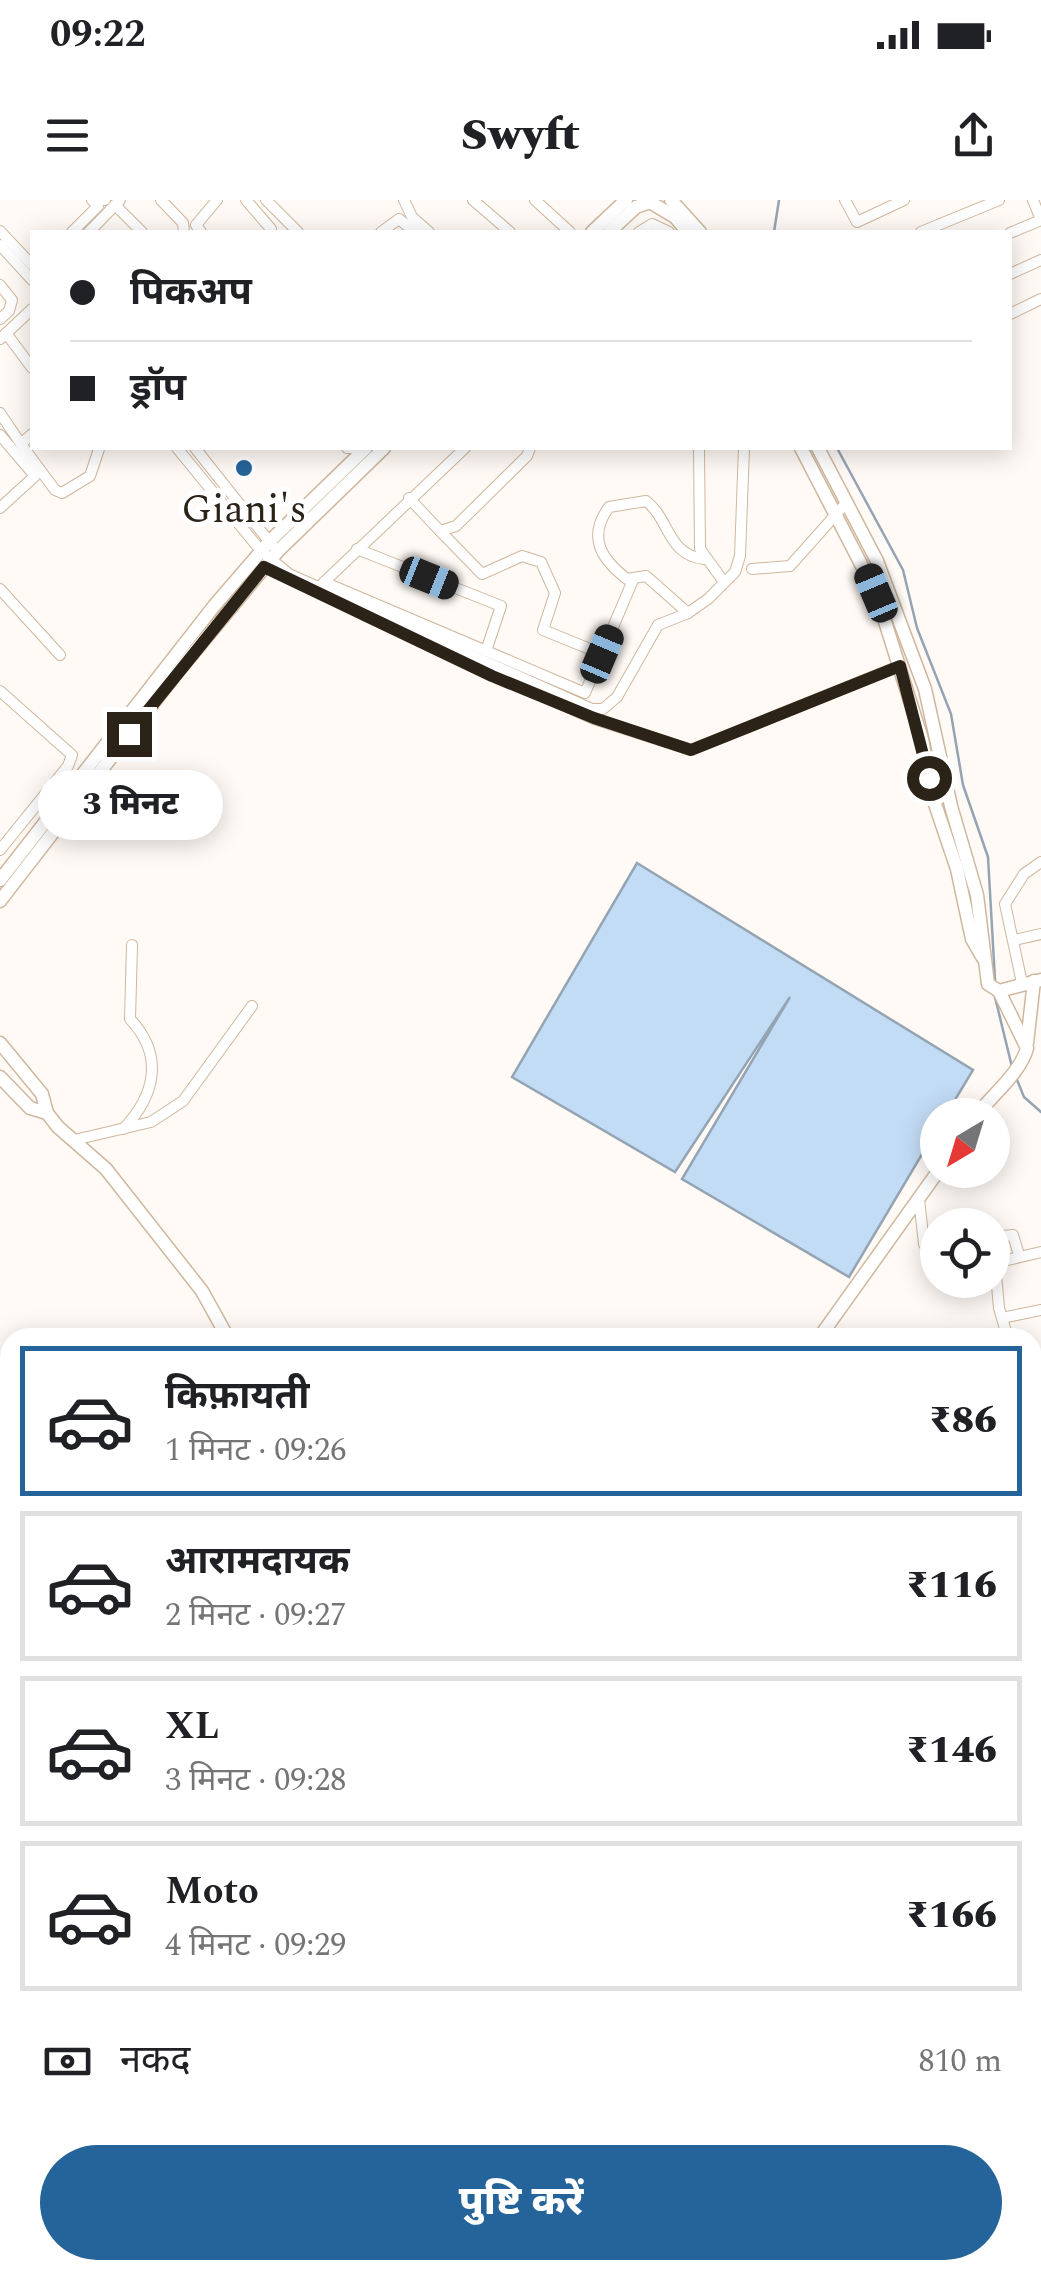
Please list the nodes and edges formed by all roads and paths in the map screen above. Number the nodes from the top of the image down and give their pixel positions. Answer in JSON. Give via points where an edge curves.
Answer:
{"nodes":[{"id":1,"x":92,"y":200,"type":"edge"},
{"id":2,"x":162,"y":200,"type":"edge"},
{"id":3,"x":217,"y":200,"type":"edge"},
{"id":4,"x":246,"y":200,"type":"edge"},
{"id":5,"x":266,"y":200,"type":"edge"},
{"id":6,"x":404,"y":200,"type":"edge"},
{"id":7,"x":473,"y":200,"type":"edge"},
{"id":8,"x":535,"y":200,"type":"edge"},
{"id":9,"x":626,"y":200,"type":"edge"},
{"id":10,"x":670,"y":200,"type":"edge"},
{"id":11,"x":844,"y":200,"type":"edge"},
{"id":12,"x":904,"y":200,"type":"edge"},
{"id":13,"x":999,"y":200,"type":"edge"},
{"id":14,"x":1034,"y":200,"type":"edge"},
{"id":15,"x":110,"y":201,"type":"edge"},
{"id":16,"x":644,"y":201,"type":"edge"},
{"id":17,"x":283,"y":217,"type":"junction"},
{"id":18,"x":1041,"y":220,"type":"edge"},
{"id":19,"x":74,"y":230,"type":"edge"},
{"id":20,"x":90,"y":230,"type":"edge"},
{"id":21,"x":140,"y":230,"type":"edge"},
{"id":22,"x":184,"y":230,"type":"edge"},
{"id":23,"x":199,"y":230,"type":"edge"},
{"id":24,"x":269,"y":230,"type":"edge"},
{"id":25,"x":294,"y":230,"type":"edge"},
{"id":26,"x":384,"y":230,"type":"edge"},
{"id":27,"x":413,"y":230,"type":"edge"},
{"id":28,"x":426,"y":230,"type":"edge"},
{"id":29,"x":508,"y":230,"type":"edge"},
{"id":30,"x":568,"y":230,"type":"edge"},
{"id":31,"x":594,"y":230,"type":"edge"},
{"id":32,"x":611,"y":230,"type":"edge"},
{"id":33,"x":642,"y":230,"type":"edge"},
{"id":34,"x":665,"y":230,"type":"edge"},
{"id":35,"x":686,"y":230,"type":"edge"},
{"id":36,"x":698,"y":230,"type":"edge"},
{"id":37,"x":926,"y":230,"type":"edge"},
{"id":38,"x":0,"y":232,"type":"edge"},
{"id":39,"x":1012,"y":232,"type":"edge"},
{"id":40,"x":0,"y":245,"type":"edge"},
{"id":41,"x":1041,"y":260,"type":"edge"},
{"id":42,"x":30,"y":263,"type":"edge"},
{"id":43,"x":1012,"y":273,"type":"edge"},
{"id":44,"x":30,"y":278,"type":"edge"},
{"id":45,"x":0,"y":285,"type":"edge"},
{"id":46,"x":1041,"y":299,"type":"edge"},
{"id":47,"x":30,"y":312,"type":"edge"},
{"id":48,"x":1012,"y":313,"type":"edge"},
{"id":49,"x":0,"y":319,"type":"edge"},
{"id":50,"x":3,"y":336,"type":"edge"},
{"id":51,"x":30,"y":363,"type":"edge"},
{"id":52,"x":0,"y":416,"type":"edge"},
{"id":53,"x":0,"y":432,"type":"edge"},
{"id":54,"x":30,"y":436,"type":"edge"},
{"id":55,"x":21,"y":444,"type":"junction"},
{"id":56,"x":98,"y":450,"type":"edge"},
{"id":57,"x":180,"y":450,"type":"edge"},
{"id":58,"x":197,"y":450,"type":"edge"},
{"id":59,"x":364,"y":450,"type":"edge"},
{"id":60,"x":382,"y":450,"type":"edge"},
{"id":61,"x":463,"y":450,"type":"edge"},
{"id":62,"x":530,"y":450,"type":"edge"},
{"id":63,"x":699,"y":450,"type":"edge"},
{"id":64,"x":744,"y":450,"type":"edge"},
{"id":65,"x":802,"y":450,"type":"edge"},
{"id":66,"x":819,"y":450,"type":"edge"},
{"id":67,"x":409,"y":498,"type":"junction"},
{"id":68,"x":841,"y":507,"type":"junction"},
{"id":69,"x":0,"y":508,"type":"edge"},
{"id":70,"x":440,"y":531,"type":"junction"},
{"id":71,"x":358,"y":549,"type":"junction"},
{"id":72,"x":268,"y":554,"type":"junction"},
{"id":73,"x":704,"y":559,"type":"junction"},
{"id":74,"x":752,"y":569,"type":"dead end"},
{"id":75,"x":633,"y":580,"type":"junction"},
{"id":76,"x":724,"y":582,"type":"junction"},
{"id":77,"x":321,"y":585,"type":"junction"},
{"id":78,"x":0,"y":589,"type":"edge"},
{"id":79,"x":688,"y":613,"type":"junction"},
{"id":80,"x":486,"y":651,"type":"junction"},
{"id":81,"x":602,"y":654,"type":"junction"},
{"id":82,"x":60,"y":655,"type":"dead end"},
{"id":83,"x":900,"y":666,"type":"junction"},
{"id":84,"x":0,"y":691,"type":"edge"},
{"id":85,"x":79,"y":789,"type":"junction"},
{"id":86,"x":45,"y":795,"type":"junction"},
{"id":87,"x":58,"y":805,"type":"junction"},
{"id":88,"x":0,"y":850,"type":"edge"},
{"id":89,"x":1040,"y":865,"type":"edge"},
{"id":90,"x":0,"y":880,"type":"edge"},
{"id":91,"x":0,"y":901,"type":"edge"},
{"id":92,"x":1041,"y":934,"type":"edge"},
{"id":93,"x":1014,"y":940,"type":"junction"},
{"id":94,"x":132,"y":944,"type":"dead end"},
{"id":95,"x":982,"y":958,"type":"junction"},
{"id":96,"x":1032,"y":981,"type":"edge"},
{"id":97,"x":995,"y":989,"type":"junction"},
{"id":98,"x":252,"y":1006,"type":"dead end"},
{"id":99,"x":0,"y":1043,"type":"edge"},
{"id":100,"x":1027,"y":1048,"type":"junction"},
{"id":101,"x":0,"y":1076,"type":"edge"},
{"id":102,"x":991,"y":1098,"type":"edge"},
{"id":103,"x":47,"y":1113,"type":"junction"},
{"id":104,"x":122,"y":1130,"type":"junction"},
{"id":105,"x":74,"y":1140,"type":"junction"},
{"id":106,"x":926,"y":1188,"type":"edge"},
{"id":107,"x":918,"y":1199,"type":"junction"},
{"id":108,"x":920,"y":1214,"type":"edge"},
{"id":109,"x":1010,"y":1235,"type":"edge"},
{"id":110,"x":1041,"y":1252,"type":"edge"},
{"id":111,"x":1019,"y":1254,"type":"junction"},
{"id":112,"x":1041,"y":1310,"type":"edge"},
{"id":113,"x":1002,"y":1318,"type":"junction"},
{"id":114,"x":222,"y":1328,"type":"edge"},
{"id":115,"x":826,"y":1328,"type":"edge"},
{"id":116,"x":1005,"y":1328,"type":"edge"}],
"edges":[{"from":1,"to":19,"type":"street","via":[[98,206]]},
{"from":2,"to":22,"type":"street"},
{"from":3,"to":23,"type":"street","via":[[196,224]]},
{"from":4,"to":24,"type":"street"},
{"from":5,"to":17,"type":"street"},
{"from":6,"to":28,"type":"street"},
{"from":7,"to":29,"type":"street"},
{"from":8,"to":30,"type":"street"},
{"from":9,"to":31,"type":"street"},
{"from":10,"to":36,"type":"street"},
{"from":11,"to":12,"type":"street","via":[[858,222]]},
{"from":13,"to":37,"type":"street"},
{"from":14,"to":18,"type":"street"},
{"from":15,"to":20,"type":"street"},
{"from":15,"to":21,"type":"street"},
{"from":16,"to":32,"type":"street"},
{"from":16,"to":35,"type":"street","via":[[660,204]]},
{"from":17,"to":24,"type":"street"},
{"from":17,"to":25,"type":"street"},
{"from":18,"to":39,"type":"street"},
{"from":26,"to":27,"type":"street","via":[[399,219]]},
{"from":33,"to":34,"type":"street","via":[[652,224]]},
{"from":38,"to":42,"type":"street"},
{"from":40,"to":44,"type":"street"},
{"from":41,"to":43,"type":"street"},
{"from":45,"to":49,"type":"street","via":[[12,300]]},
{"from":46,"to":48,"type":"street"},
{"from":47,"to":50,"type":"street"},
{"from":50,"to":51,"type":"street"},
{"from":52,"to":53,"type":"street"},
{"from":52,"to":55,"type":"street"},
{"from":53,"to":69,"type":"street","via":[[36,476]]},
{"from":54,"to":55,"type":"street"},
{"from":55,"to":56,"type":"street","via":[[62,493],[90,476]]},
{"from":57,"to":72,"type":"street"},
{"from":58,"to":72,"type":"street"},
{"from":59,"to":72,"type":"street"},
{"from":60,"to":72,"type":"street"},
{"from":61,"to":67,"type":"street"},
{"from":62,"to":70,"type":"street","via":[[456,526]]},
{"from":63,"to":73,"type":"street"},
{"from":64,"to":76,"type":"street","via":[[739,564]]},
{"from":65,"to":68,"type":"street"},
{"from":66,"to":68,"type":"street"},
{"from":67,"to":70,"type":"street"},
{"from":67,"to":71,"type":"street"},
{"from":68,"to":74,"type":"street","via":[[790,566]]},
{"from":68,"to":83,"type":"street"},
{"from":68,"to":95,"type":"street","via":[[877,561],[925,689],[977,895]]},
{"from":70,"to":81,"type":"street","via":[[482,574],[522,556],[541,562],[555,594],[542,630]]},
{"from":71,"to":77,"type":"street"},
{"from":71,"to":80,"type":"street","via":[[501,606]]},
{"from":72,"to":77,"type":"street"},
{"from":72,"to":83,"type":"street","via":[[492,676],[691,750]]},
{"from":72,"to":85,"type":"street"},
{"from":73,"to":75,"type":"street","via":[[675,545],[646,501],[614,505],[598,524],[598,547]]},
{"from":73,"to":76,"type":"street"},
{"from":75,"to":79,"type":"street","via":[[646,576]]},
{"from":75,"to":81,"type":"street"},
{"from":76,"to":79,"type":"street"},
{"from":77,"to":79,"type":"street","via":[[602,710],[618,697],[658,625]]},
{"from":77,"to":80,"type":"street"},
{"from":78,"to":82,"type":"street"},
{"from":80,"to":81,"type":"street","via":[[585,693]]},
{"from":83,"to":95,"type":"street"},
{"from":84,"to":86,"type":"street","via":[[72,755]]},
{"from":85,"to":87,"type":"street"},
{"from":85,"to":91,"type":"street"},
{"from":86,"to":87,"type":"street"},
{"from":86,"to":88,"type":"street"},
{"from":87,"to":90,"type":"street"},
{"from":89,"to":93,"type":"street","via":[[1007,894]]},
{"from":92,"to":93,"type":"street"},
{"from":93,"to":96,"type":"street"},
{"from":94,"to":104,"type":"street","via":[[130,1019],[148,1038],[151,1082],[144,1108]]},
{"from":95,"to":97,"type":"street"},
{"from":96,"to":97,"type":"street"},
{"from":96,"to":100,"type":"street"},
{"from":97,"to":100,"type":"street"},
{"from":98,"to":104,"type":"street","via":[[183,1101],[151,1122]]},
{"from":99,"to":103,"type":"street","via":[[42,1094]]},
{"from":100,"to":102,"type":"street"},
{"from":101,"to":103,"type":"street","via":[[30,1108]]},
{"from":103,"to":105,"type":"street"},
{"from":104,"to":105,"type":"street"},
{"from":105,"to":114,"type":"street","via":[[106,1169],[202,1291]]},
{"from":106,"to":107,"type":"street"},
{"from":107,"to":108,"type":"street"},
{"from":107,"to":115,"type":"street"},
{"from":109,"to":111,"type":"street"},
{"from":110,"to":111,"type":"street"},
{"from":111,"to":113,"type":"street","via":[[994,1266]]},
{"from":112,"to":113,"type":"street"},
{"from":113,"to":116,"type":"street"}]}
